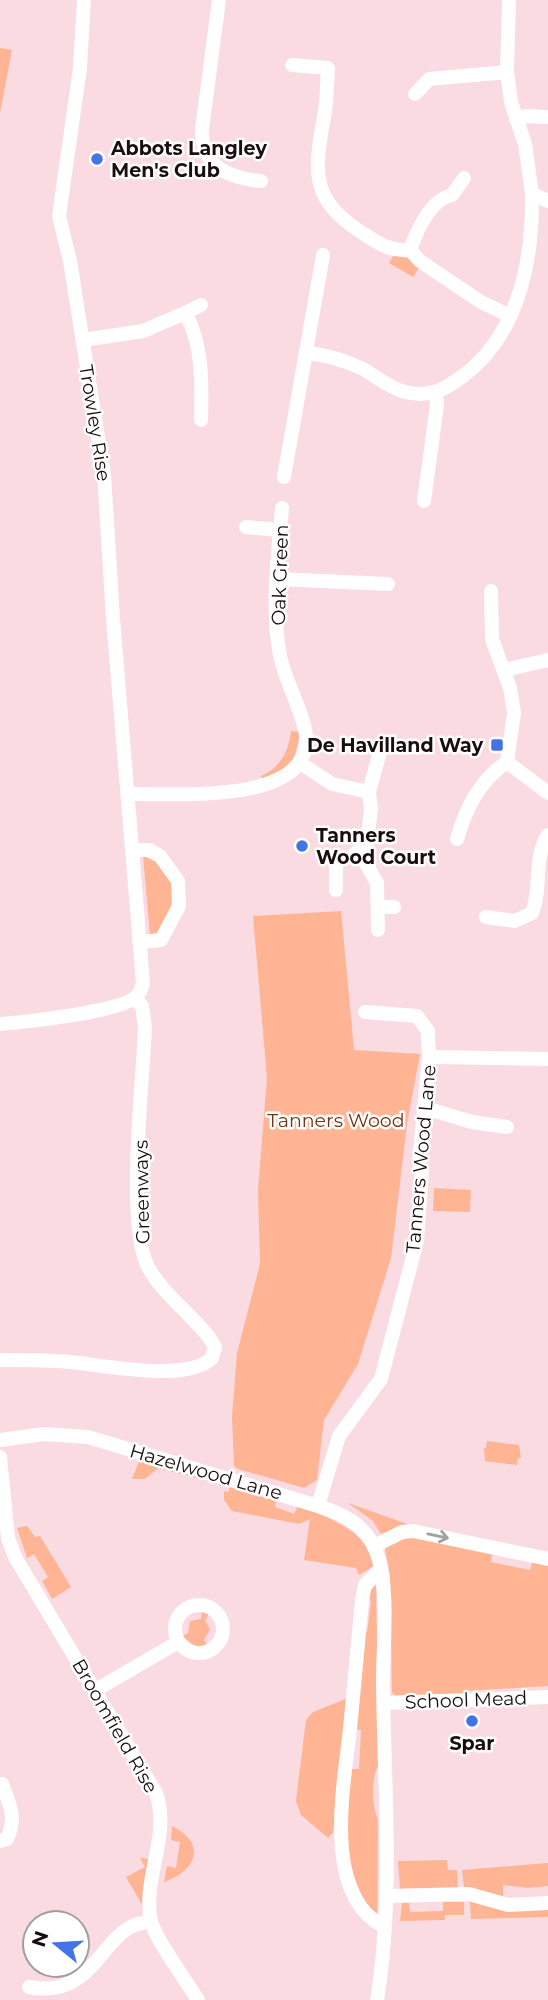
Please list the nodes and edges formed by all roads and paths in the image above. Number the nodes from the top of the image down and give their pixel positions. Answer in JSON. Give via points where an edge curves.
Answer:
{"nodes":[{"id":1,"x":84,"y":0,"type":"edge"},
{"id":2,"x":219,"y":0,"type":"edge"},
{"id":3,"x":509,"y":0,"type":"edge"},
{"id":4,"x":292,"y":65,"type":"dead end"},
{"id":5,"x":507,"y":72,"type":"junction"},
{"id":6,"x":415,"y":94,"type":"dead end"},
{"id":7,"x":548,"y":117,"type":"edge"},
{"id":8,"x":516,"y":120,"type":"junction"},
{"id":9,"x":464,"y":178,"type":"dead end"},
{"id":10,"x":261,"y":181,"type":"dead end"},
{"id":11,"x":532,"y":194,"type":"junction"},
{"id":12,"x":548,"y":201,"type":"edge"},
{"id":13,"x":410,"y":250,"type":"junction"},
{"id":14,"x":323,"y":255,"type":"dead end"},
{"id":15,"x":201,"y":305,"type":"dead end"},
{"id":16,"x":184,"y":313,"type":"junction"},
{"id":17,"x":510,"y":316,"type":"junction"},
{"id":18,"x":83,"y":340,"type":"junction"},
{"id":19,"x":307,"y":353,"type":"junction"},
{"id":20,"x":436,"y":394,"type":"junction"},
{"id":21,"x":201,"y":420,"type":"dead end"},
{"id":22,"x":284,"y":477,"type":"dead end"},
{"id":23,"x":424,"y":501,"type":"dead end"},
{"id":24,"x":282,"y":508,"type":"dead end"},
{"id":25,"x":246,"y":527,"type":"dead end"},
{"id":26,"x":281,"y":530,"type":"junction"},
{"id":27,"x":277,"y":579,"type":"junction"},
{"id":28,"x":388,"y":584,"type":"dead end"},
{"id":29,"x":491,"y":591,"type":"dead end"},
{"id":30,"x":548,"y":660,"type":"edge"},
{"id":31,"x":504,"y":670,"type":"junction"},
{"id":32,"x":380,"y":752,"type":"dead end"},
{"id":33,"x":507,"y":762,"type":"junction"},
{"id":34,"x":300,"y":763,"type":"junction"},
{"id":35,"x":369,"y":792,"type":"junction"},
{"id":36,"x":548,"y":793,"type":"edge"},
{"id":37,"x":128,"y":794,"type":"junction"},
{"id":38,"x":548,"y":835,"type":"edge"},
{"id":39,"x":457,"y":839,"type":"dead end"},
{"id":40,"x":132,"y":850,"type":"junction"},
{"id":41,"x":360,"y":853,"type":"junction"},
{"id":42,"x":336,"y":890,"type":"dead end"},
{"id":43,"x":394,"y":906,"type":"dead end"},
{"id":44,"x":378,"y":907,"type":"junction"},
{"id":45,"x":486,"y":917,"type":"dead end"},
{"id":46,"x":378,"y":930,"type":"dead end"},
{"id":47,"x":140,"y":943,"type":"junction"},
{"id":48,"x":135,"y":998,"type":"junction"},
{"id":49,"x":365,"y":1012,"type":"dead end"},
{"id":50,"x":0,"y":1024,"type":"edge"},
{"id":51,"x":429,"y":1057,"type":"junction"},
{"id":52,"x":548,"y":1059,"type":"edge"},
{"id":53,"x":425,"y":1108,"type":"junction"},
{"id":54,"x":507,"y":1127,"type":"dead end"},
{"id":55,"x":0,"y":1360,"type":"edge"},
{"id":56,"x":0,"y":1440,"type":"edge"},
{"id":57,"x":0,"y":1457,"type":"edge"},
{"id":58,"x":318,"y":1506,"type":"junction"},
{"id":59,"x":374,"y":1546,"type":"junction"},
{"id":60,"x":548,"y":1559,"type":"edge"},
{"id":61,"x":381,"y":1568,"type":"junction"},
{"id":62,"x":178,"y":1642,"type":"dead end"},
{"id":63,"x":96,"y":1690,"type":"junction"},
{"id":64,"x":548,"y":1697,"type":"edge"},
{"id":65,"x":384,"y":1703,"type":"junction"},
{"id":66,"x":3,"y":1794,"type":"edge"},
{"id":67,"x":0,"y":1842,"type":"edge"},
{"id":68,"x":386,"y":1896,"type":"junction"},
{"id":69,"x":548,"y":1903,"type":"edge"},
{"id":70,"x":151,"y":1922,"type":"junction"},
{"id":71,"x":385,"y":1927,"type":"junction"},
{"id":72,"x":37,"y":1992,"type":"edge"},
{"id":73,"x":198,"y":2000,"type":"edge"},
{"id":74,"x":377,"y":2000,"type":"edge"}],
"edges":[{"from":1,"to":18,"type":"street","name":"Trowley Rise","via":[[74,118],[58,204]]},
{"from":2,"to":10,"type":"street","via":[[201,140],[207,157],[221,171]]},
{"from":3,"to":5,"type":"street"},
{"from":4,"to":13,"type":"street","via":[[328,68],[316,160],[323,195],[349,225],[382,246]]},
{"from":5,"to":6,"type":"street","via":[[427,75]]},
{"from":5,"to":8,"type":"street"},
{"from":7,"to":8,"type":"street"},
{"from":8,"to":11,"type":"street","via":[[525,144]]},
{"from":9,"to":13,"type":"street","via":[[423,221]]},
{"from":11,"to":12,"type":"street"},
{"from":11,"to":17,"type":"street","via":[[533,232]]},
{"from":13,"to":17,"type":"street","via":[[481,302]]},
{"from":14,"to":19,"type":"street"},
{"from":15,"to":16,"type":"street"},
{"from":16,"to":18,"type":"street","via":[[144,331]]},
{"from":16,"to":21,"type":"street","via":[[194,333],[199,362]]},
{"from":17,"to":20,"type":"street","via":[[491,351]]},
{"from":18,"to":37,"type":"street","name":"Trowley Rise","via":[[104,475]]},
{"from":19,"to":20,"type":"street","via":[[334,356],[404,392]]},
{"from":19,"to":22,"type":"street"},
{"from":20,"to":23,"type":"street"},
{"from":24,"to":26,"type":"street","name":"Oak Green"},
{"from":25,"to":26,"type":"street"},
{"from":26,"to":27,"type":"street","name":"Oak Green"},
{"from":27,"to":28,"type":"street"},
{"from":27,"to":34,"type":"street","name":"Oak Green","via":[[281,657],[306,738]]},
{"from":29,"to":31,"type":"street","via":[[492,639]]},
{"from":30,"to":31,"type":"street"},
{"from":31,"to":33,"type":"street","via":[[514,713]]},
{"from":32,"to":35,"type":"street"},
{"from":33,"to":36,"type":"street"},
{"from":33,"to":39,"type":"street","via":[[468,805]]},
{"from":34,"to":35,"type":"street","via":[[332,784]]},
{"from":34,"to":37,"type":"street","via":[[279,782],[255,787]]},
{"from":35,"to":41,"type":"street","via":[[367,844]]},
{"from":37,"to":40,"type":"street","name":"Trowley Rise"},
{"from":38,"to":45,"type":"street","via":[[541,849],[533,913],[515,921]]},
{"from":40,"to":47,"type":"street","name":"Trowley Rise"},
{"from":40,"to":47,"type":"street","via":[[149,850],[160,856],[178,881],[179,906],[161,940]]},
{"from":41,"to":42,"type":"street","via":[[336,858]]},
{"from":41,"to":44,"type":"street","via":[[377,883]]},
{"from":43,"to":44,"type":"street"},
{"from":44,"to":46,"type":"street"},
{"from":47,"to":48,"type":"street","name":"Trowley Rise","via":[[143,983]]},
{"from":48,"to":50,"type":"street","via":[[52,1019]]},
{"from":48,"to":55,"type":"street","name":"Greenways","via":[[145,1028],[138,1203],[141,1251],[155,1278],[208,1336],[215,1347],[212,1359],[202,1366],[172,1370]]},
{"from":49,"to":51,"type":"street","name":"Tanners Wood Lane","via":[[418,1016],[428,1031]]},
{"from":51,"to":52,"type":"street"},
{"from":51,"to":53,"type":"street","name":"Tanners Wood Lane"},
{"from":53,"to":54,"type":"street"},
{"from":53,"to":58,"type":"street","name":"Tanners Wood Lane","via":[[417,1241],[391,1339],[378,1384],[339,1436]]},
{"from":56,"to":58,"type":"street","name":"Hazelwood Lane","via":[[44,1434],[88,1437]]},
{"from":57,"to":63,"type":"street","name":"Broomfield Rise","via":[[9,1544]]},
{"from":58,"to":59,"type":"street","name":"Hazelwood Lane","via":[[349,1518]]},
{"from":59,"to":60,"type":"street","one_way":true,"via":[[402,1532],[418,1531]]},
{"from":59,"to":61,"type":"street","name":"Hazelwood Lane"},
{"from":61,"to":65,"type":"street","name":"Hazelwood Lane"},
{"from":61,"to":71,"type":"street","via":[[365,1585],[362,1600],[340,1830],[353,1893],[370,1921]]},
{"from":62,"to":63,"type":"street"},
{"from":63,"to":70,"type":"street","name":"Broomfield Rise","via":[[158,1799],[161,1823]]},
{"from":64,"to":65,"type":"street","name":"School Mead"},
{"from":65,"to":68,"type":"street","name":"Hazelwood Lane"},
{"from":66,"to":67,"type":"street","via":[[13,1824],[7,1839]]},
{"from":68,"to":69,"type":"street","via":[[469,1894],[508,1905]]},
{"from":68,"to":71,"type":"street","name":"Hazelwood Lane"},
{"from":70,"to":72,"type":"street","via":[[132,1927],[71,1987]]},
{"from":70,"to":73,"type":"street"},
{"from":71,"to":74,"type":"street","name":"Hazelwood Lane"}]}
